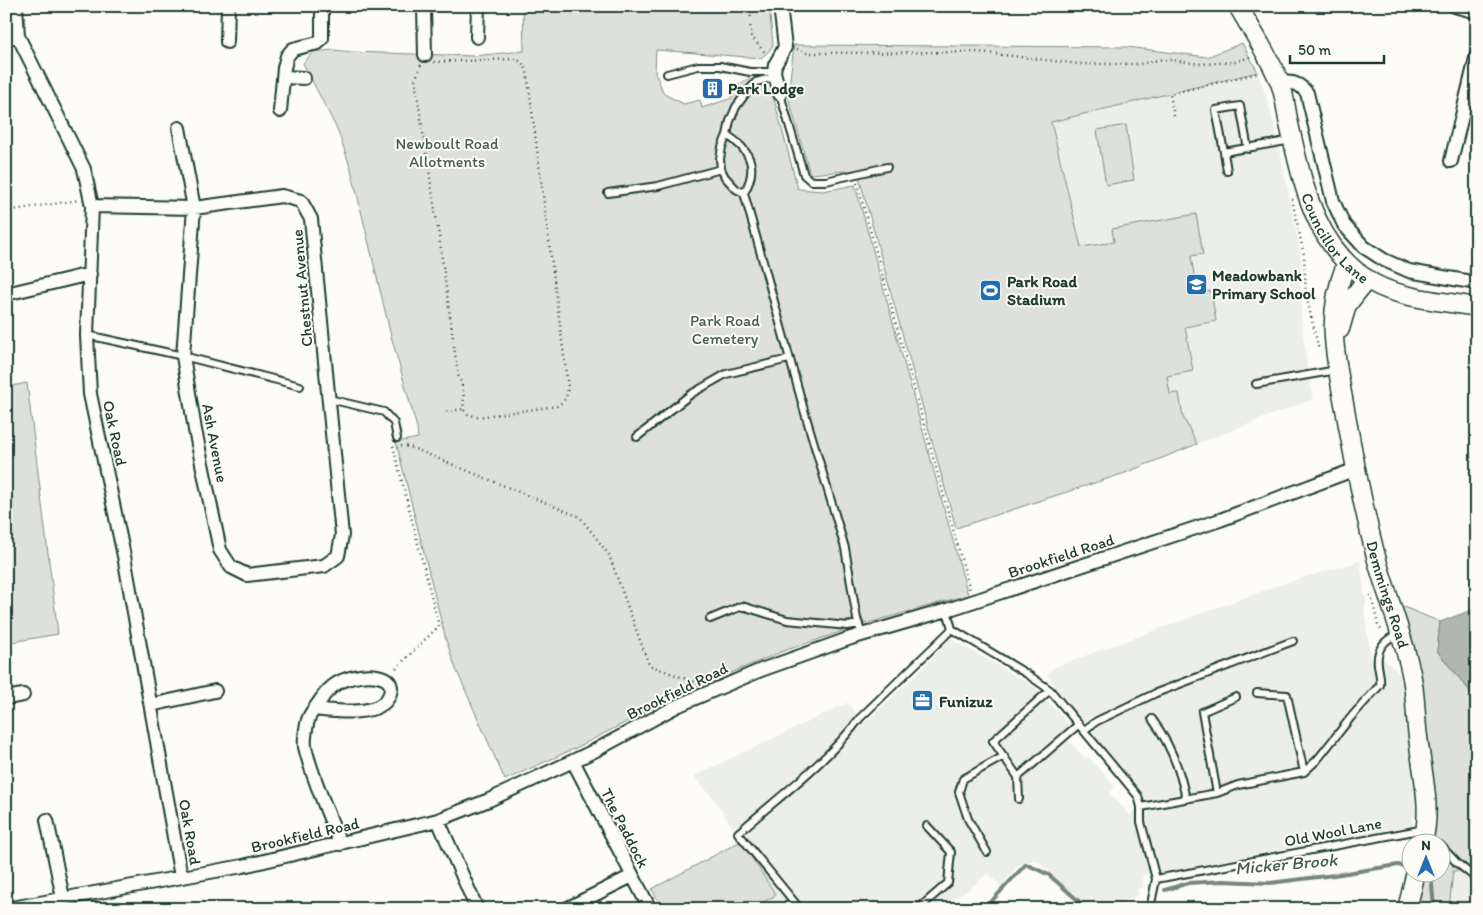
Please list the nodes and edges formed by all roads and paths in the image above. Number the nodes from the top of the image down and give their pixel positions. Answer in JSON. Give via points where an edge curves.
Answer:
{"nodes":[{"id":1,"x":16,"y":6,"type":"edge"},
{"id":2,"x":228,"y":6,"type":"edge"},
{"id":3,"x":322,"y":6,"type":"edge"},
{"id":4,"x":424,"y":6,"type":"edge"},
{"id":5,"x":478,"y":6,"type":"edge"},
{"id":6,"x":751,"y":6,"type":"edge"},
{"id":7,"x":780,"y":6,"type":"edge"},
{"id":8,"x":1238,"y":6,"type":"edge"},
{"id":9,"x":1454,"y":6,"type":"edge"},
{"id":10,"x":1477,"y":12,"type":"edge"},
{"id":11,"x":12,"y":37,"type":"edge"},
{"id":12,"x":476,"y":37,"type":"dead end"},
{"id":13,"x":228,"y":42,"type":"dead end"},
{"id":14,"x":785,"y":47,"type":"junction"},
{"id":15,"x":1264,"y":52,"type":"junction"},
{"id":16,"x":1477,"y":54,"type":"edge"},
{"id":17,"x":424,"y":58,"type":"junction"},
{"id":18,"x":774,"y":71,"type":"junction"},
{"id":19,"x":667,"y":74,"type":"dead end"},
{"id":20,"x":1276,"y":76,"type":"junction"},
{"id":21,"x":284,"y":77,"type":"junction"},
{"id":22,"x":304,"y":78,"type":"dead end"},
{"id":23,"x":780,"y":94,"type":"joint"},
{"id":24,"x":280,"y":111,"type":"dead end"},
{"id":25,"x":1174,"y":116,"type":"dead end"},
{"id":26,"x":179,"y":128,"type":"dead end"},
{"id":27,"x":727,"y":135,"type":"junction"},
{"id":28,"x":1293,"y":140,"type":"junction"},
{"id":29,"x":1248,"y":149,"type":"junction"},
{"id":30,"x":1224,"y":152,"type":"junction"},
{"id":31,"x":1451,"y":161,"type":"dead end"},
{"id":32,"x":887,"y":167,"type":"dead end"},
{"id":33,"x":721,"y":169,"type":"junction"},
{"id":34,"x":1227,"y":171,"type":"dead end"},
{"id":35,"x":854,"y":174,"type":"junction"},
{"id":36,"x":1290,"y":192,"type":"dead end"},
{"id":37,"x":608,"y":193,"type":"dead end"},
{"id":38,"x":744,"y":193,"type":"junction"},
{"id":39,"x":91,"y":202,"type":"junction"},
{"id":40,"x":194,"y":208,"type":"junction"},
{"id":41,"x":6,"y":211,"type":"edge"},
{"id":42,"x":1346,"y":264,"type":"junction"},
{"id":43,"x":90,"y":274,"type":"junction"},
{"id":44,"x":1367,"y":279,"type":"junction"},
{"id":45,"x":1477,"y":283,"type":"edge"},
{"id":46,"x":6,"y":294,"type":"edge"},
{"id":47,"x":1477,"y":307,"type":"edge"},
{"id":48,"x":87,"y":336,"type":"junction"},
{"id":49,"x":183,"y":356,"type":"junction"},
{"id":50,"x":789,"y":359,"type":"junction"},
{"id":51,"x":1333,"y":368,"type":"junction"},
{"id":52,"x":1256,"y":384,"type":"dead end"},
{"id":53,"x":300,"y":386,"type":"dead end"},
{"id":54,"x":329,"y":399,"type":"junction"},
{"id":55,"x":463,"y":409,"type":"junction"},
{"id":56,"x":444,"y":412,"type":"dead end"},
{"id":57,"x":637,"y":437,"type":"dead end"},
{"id":58,"x":397,"y":438,"type":"joint"},
{"id":59,"x":393,"y":446,"type":"junction"},
{"id":60,"x":1356,"y":469,"type":"junction"},
{"id":61,"x":338,"y":556,"type":"joint"},
{"id":62,"x":974,"y":601,"type":"junction"},
{"id":63,"x":947,"y":610,"type":"junction"},
{"id":64,"x":710,"y":619,"type":"dead end"},
{"id":65,"x":861,"y":629,"type":"junction"},
{"id":66,"x":952,"y":629,"type":"junction"},
{"id":67,"x":1401,"y":633,"type":"junction"},
{"id":68,"x":1293,"y":641,"type":"dead end"},
{"id":69,"x":386,"y":678,"type":"junction"},
{"id":70,"x":1050,"y":690,"type":"junction"},
{"id":71,"x":215,"y":692,"type":"dead end"},
{"id":72,"x":1258,"y":693,"type":"dead end"},
{"id":73,"x":23,"y":695,"type":"dead end"},
{"id":74,"x":700,"y":696,"type":"junction"},
{"id":75,"x":1236,"y":697,"type":"dead end"},
{"id":76,"x":6,"y":698,"type":"edge"},
{"id":77,"x":150,"y":705,"type":"junction"},
{"id":78,"x":314,"y":709,"type":"junction"},
{"id":79,"x":1152,"y":719,"type":"dead end"},
{"id":80,"x":1078,"y":724,"type":"junction"},
{"id":81,"x":1084,"y":730,"type":"junction"},
{"id":82,"x":1004,"y":756,"type":"junction"},
{"id":83,"x":573,"y":762,"type":"junction"},
{"id":84,"x":1304,"y":772,"type":"junction"},
{"id":85,"x":1018,"y":777,"type":"junction"},
{"id":86,"x":1217,"y":793,"type":"junction"},
{"id":87,"x":1019,"y":799,"type":"dead end"},
{"id":88,"x":1186,"y":799,"type":"junction"},
{"id":89,"x":1141,"y":807,"type":"junction"},
{"id":90,"x":47,"y":820,"type":"dead end"},
{"id":91,"x":438,"y":820,"type":"junction"},
{"id":92,"x":927,"y":826,"type":"dead end"},
{"id":93,"x":1430,"y":832,"type":"edge"},
{"id":94,"x":340,"y":844,"type":"junction"},
{"id":95,"x":1400,"y":844,"type":"edge"},
{"id":96,"x":987,"y":852,"type":"dead end"},
{"id":97,"x":1450,"y":857,"type":"edge"},
{"id":98,"x":632,"y":876,"type":"junction"},
{"id":99,"x":181,"y":877,"type":"junction"},
{"id":100,"x":1477,"y":879,"type":"edge"},
{"id":101,"x":1155,"y":882,"type":"junction"},
{"id":102,"x":1414,"y":882,"type":"edge"},
{"id":103,"x":63,"y":898,"type":"junction"},
{"id":104,"x":1407,"y":908,"type":"edge"},
{"id":105,"x":6,"y":909,"type":"edge"},
{"id":106,"x":478,"y":909,"type":"edge"},
{"id":107,"x":566,"y":909,"type":"edge"},
{"id":108,"x":650,"y":909,"type":"edge"},
{"id":109,"x":800,"y":909,"type":"edge"},
{"id":110,"x":918,"y":909,"type":"edge"},
{"id":111,"x":1150,"y":909,"type":"edge"}],
"edges":[{"from":1,"to":11,"type":"street","name":"Oak Road"},
{"from":2,"to":13,"type":"street"},
{"from":3,"to":21,"type":"street","via":[[322,38],[318,43],[293,48],[287,56]]},
{"from":4,"to":17,"type":"street"},
{"from":5,"to":12,"type":"street"},
{"from":6,"to":18,"type":"path","via":[[750,35]]},
{"from":7,"to":14,"type":"street"},
{"from":8,"to":15,"type":"street","name":"Councillor Lane"},
{"from":9,"to":10,"type":"street"},
{"from":11,"to":39,"type":"street","name":"Oak Road","via":[[84,169]]},
{"from":14,"to":15,"type":"path","via":[[806,53],[979,52],[1087,64],[1140,64],[1164,59],[1201,64],[1235,62]]},
{"from":14,"to":18,"type":"street"},
{"from":15,"to":20,"type":"street","name":"Councillor Lane"},
{"from":16,"to":31,"type":"street"},
{"from":17,"to":55,"type":"path","via":[[415,80],[458,375],[464,393]]},
{"from":17,"to":55,"type":"path","via":[[514,59],[524,64],[568,387],[567,396],[557,406],[476,417]]},
{"from":18,"to":19,"type":"lane","via":[[750,72],[720,66],[698,66]]},
{"from":18,"to":23,"type":"street"},
{"from":18,"to":27,"type":"lane","via":[[746,93],[730,121]]},
{"from":20,"to":25,"type":"path","via":[[1170,94]]},
{"from":20,"to":28,"type":"street","name":"Councillor Lane"},
{"from":20,"to":45,"type":"street","name":"Councillor Lane","via":[[1302,86],[1307,94],[1333,201],[1344,224],[1364,247],[1409,271]]},
{"from":21,"to":22,"type":"street"},
{"from":21,"to":24,"type":"street"},
{"from":23,"to":35,"type":"lane","via":[[804,175],[811,181],[826,181]]},
{"from":26,"to":40,"type":"street","name":"Ash Avenue"},
{"from":27,"to":33,"type":"lane","via":[[720,159]]},
{"from":27,"to":38,"type":"lane","via":[[746,150],[750,160],[751,179]]},
{"from":28,"to":29,"type":"lane"},
{"from":28,"to":42,"type":"street","name":"Councillor Lane","via":[[1312,211]]},
{"from":29,"to":30,"type":"lane"},
{"from":29,"to":30,"type":"lane","via":[[1240,106],[1216,110]]},
{"from":30,"to":34,"type":"lane"},
{"from":32,"to":35,"type":"lane"},
{"from":33,"to":37,"type":"lane","via":[[658,186]]},
{"from":33,"to":38,"type":"lane","via":[[730,184]]},
{"from":35,"to":62,"type":"path"},
{"from":36,"to":51,"type":"path","via":[[1304,255],[1306,295]]},
{"from":38,"to":50,"type":"lane"},
{"from":39,"to":40,"type":"street","name":"Chestnut Avenue"},
{"from":39,"to":41,"type":"path"},
{"from":39,"to":43,"type":"street","name":"Oak Road"},
{"from":40,"to":49,"type":"street","name":"Ash Avenue"},
{"from":40,"to":54,"type":"street","name":"Chestnut Avenue","via":[[282,196],[301,201],[312,219]]},
{"from":42,"to":44,"type":"street","name":"Councillor Lane"},
{"from":42,"to":51,"type":"street","name":"Demmings Road","via":[[1335,297]]},
{"from":43,"to":46,"type":"street"},
{"from":43,"to":48,"type":"street","name":"Oak Road"},
{"from":44,"to":47,"type":"street","name":"Councillor Lane","via":[[1400,293]]},
{"from":44,"to":51,"type":"street","name":"Demmings Road","via":[[1347,305]]},
{"from":48,"to":49,"type":"lane"},
{"from":48,"to":77,"type":"street","name":"Oak Road","via":[[90,394],[124,556]]},
{"from":49,"to":53,"type":"lane"},
{"from":49,"to":61,"type":"street","name":"Ash Avenue","via":[[220,550],[231,567],[247,575],[324,566]]},
{"from":50,"to":57,"type":"lane","via":[[726,374],[691,394]]},
{"from":50,"to":65,"type":"lane","via":[[845,548]]},
{"from":51,"to":52,"type":"lane"},
{"from":51,"to":60,"type":"street","name":"Demmings Road"},
{"from":54,"to":58,"type":"lane","via":[[384,412],[394,423]]},
{"from":54,"to":61,"type":"street","name":"Chestnut Avenue","via":[[342,535]]},
{"from":55,"to":56,"type":"path"},
{"from":58,"to":59,"type":"path","via":[[392,439]]},
{"from":59,"to":69,"type":"path","via":[[439,626]]},
{"from":59,"to":74,"type":"path","via":[[410,447],[580,516],[609,555],[649,665],[694,682]]},
{"from":60,"to":62,"type":"street","name":"Brookfield Road","via":[[1220,520]]},
{"from":60,"to":67,"type":"street","name":"Demmings Road","via":[[1378,565]]},
{"from":62,"to":63,"type":"street","name":"Brookfield Road"},
{"from":63,"to":65,"type":"street","name":"Brookfield Road"},
{"from":63,"to":66,"type":"lane"},
{"from":64,"to":65,"type":"lane","via":[[742,606],[787,620]]},
{"from":65,"to":74,"type":"street","name":"Brookfield Road"},
{"from":66,"to":70,"type":"lane"},
{"from":66,"to":109,"type":"lane","via":[[860,718],[830,753],[738,833]]},
{"from":67,"to":84,"type":"lane","via":[[1382,644],[1378,664],[1380,685]]},
{"from":67,"to":93,"type":"street","name":"Demmings Road","via":[[1412,674]]},
{"from":68,"to":81,"type":"lane","via":[[1156,693]]},
{"from":69,"to":78,"type":"street","via":[[363,676],[347,679],[328,689]]},
{"from":69,"to":78,"type":"street","via":[[392,688],[389,698],[379,706],[346,712]]},
{"from":70,"to":80,"type":"lane"},
{"from":70,"to":82,"type":"lane","via":[[993,741]]},
{"from":71,"to":77,"type":"street"},
{"from":72,"to":84,"type":"lane","via":[[1287,695]]},
{"from":73,"to":76,"type":"street"},
{"from":74,"to":83,"type":"street","name":"Brookfield Road"},
{"from":75,"to":86,"type":"lane","via":[[1202,712]]},
{"from":77,"to":99,"type":"street","name":"Oak Road"},
{"from":78,"to":94,"type":"street","via":[[308,720],[305,745]]},
{"from":79,"to":88,"type":"lane","via":[[1172,750]]},
{"from":80,"to":81,"type":"lane"},
{"from":80,"to":85,"type":"lane"},
{"from":81,"to":89,"type":"lane","via":[[1138,796]]},
{"from":82,"to":85,"type":"lane"},
{"from":82,"to":96,"type":"lane","via":[[963,779],[960,792],[968,819]]},
{"from":83,"to":91,"type":"street","name":"Brookfield Road"},
{"from":83,"to":98,"type":"street","name":"The Paddock"},
{"from":84,"to":86,"type":"lane","via":[[1238,785]]},
{"from":85,"to":87,"type":"lane"},
{"from":86,"to":88,"type":"lane"},
{"from":88,"to":89,"type":"lane"},
{"from":89,"to":101,"type":"lane","via":[[1141,822]]},
{"from":90,"to":103,"type":"street"},
{"from":91,"to":94,"type":"street","name":"Brookfield Road"},
{"from":91,"to":106,"type":"street"},
{"from":92,"to":110,"type":"lane","via":[[951,852],[948,883]]},
{"from":94,"to":99,"type":"street","name":"Brookfield Road"},
{"from":95,"to":101,"type":"lane","name":"Old Wool Lane"},
{"from":97,"to":100,"type":"lane"},
{"from":98,"to":107,"type":"street"},
{"from":98,"to":108,"type":"street","name":"The Paddock"},
{"from":99,"to":103,"type":"street","name":"Brookfield Road"},
{"from":101,"to":111,"type":"lane"},
{"from":102,"to":104,"type":"street"},
{"from":103,"to":105,"type":"street","name":"Brookfield Road"}]}
